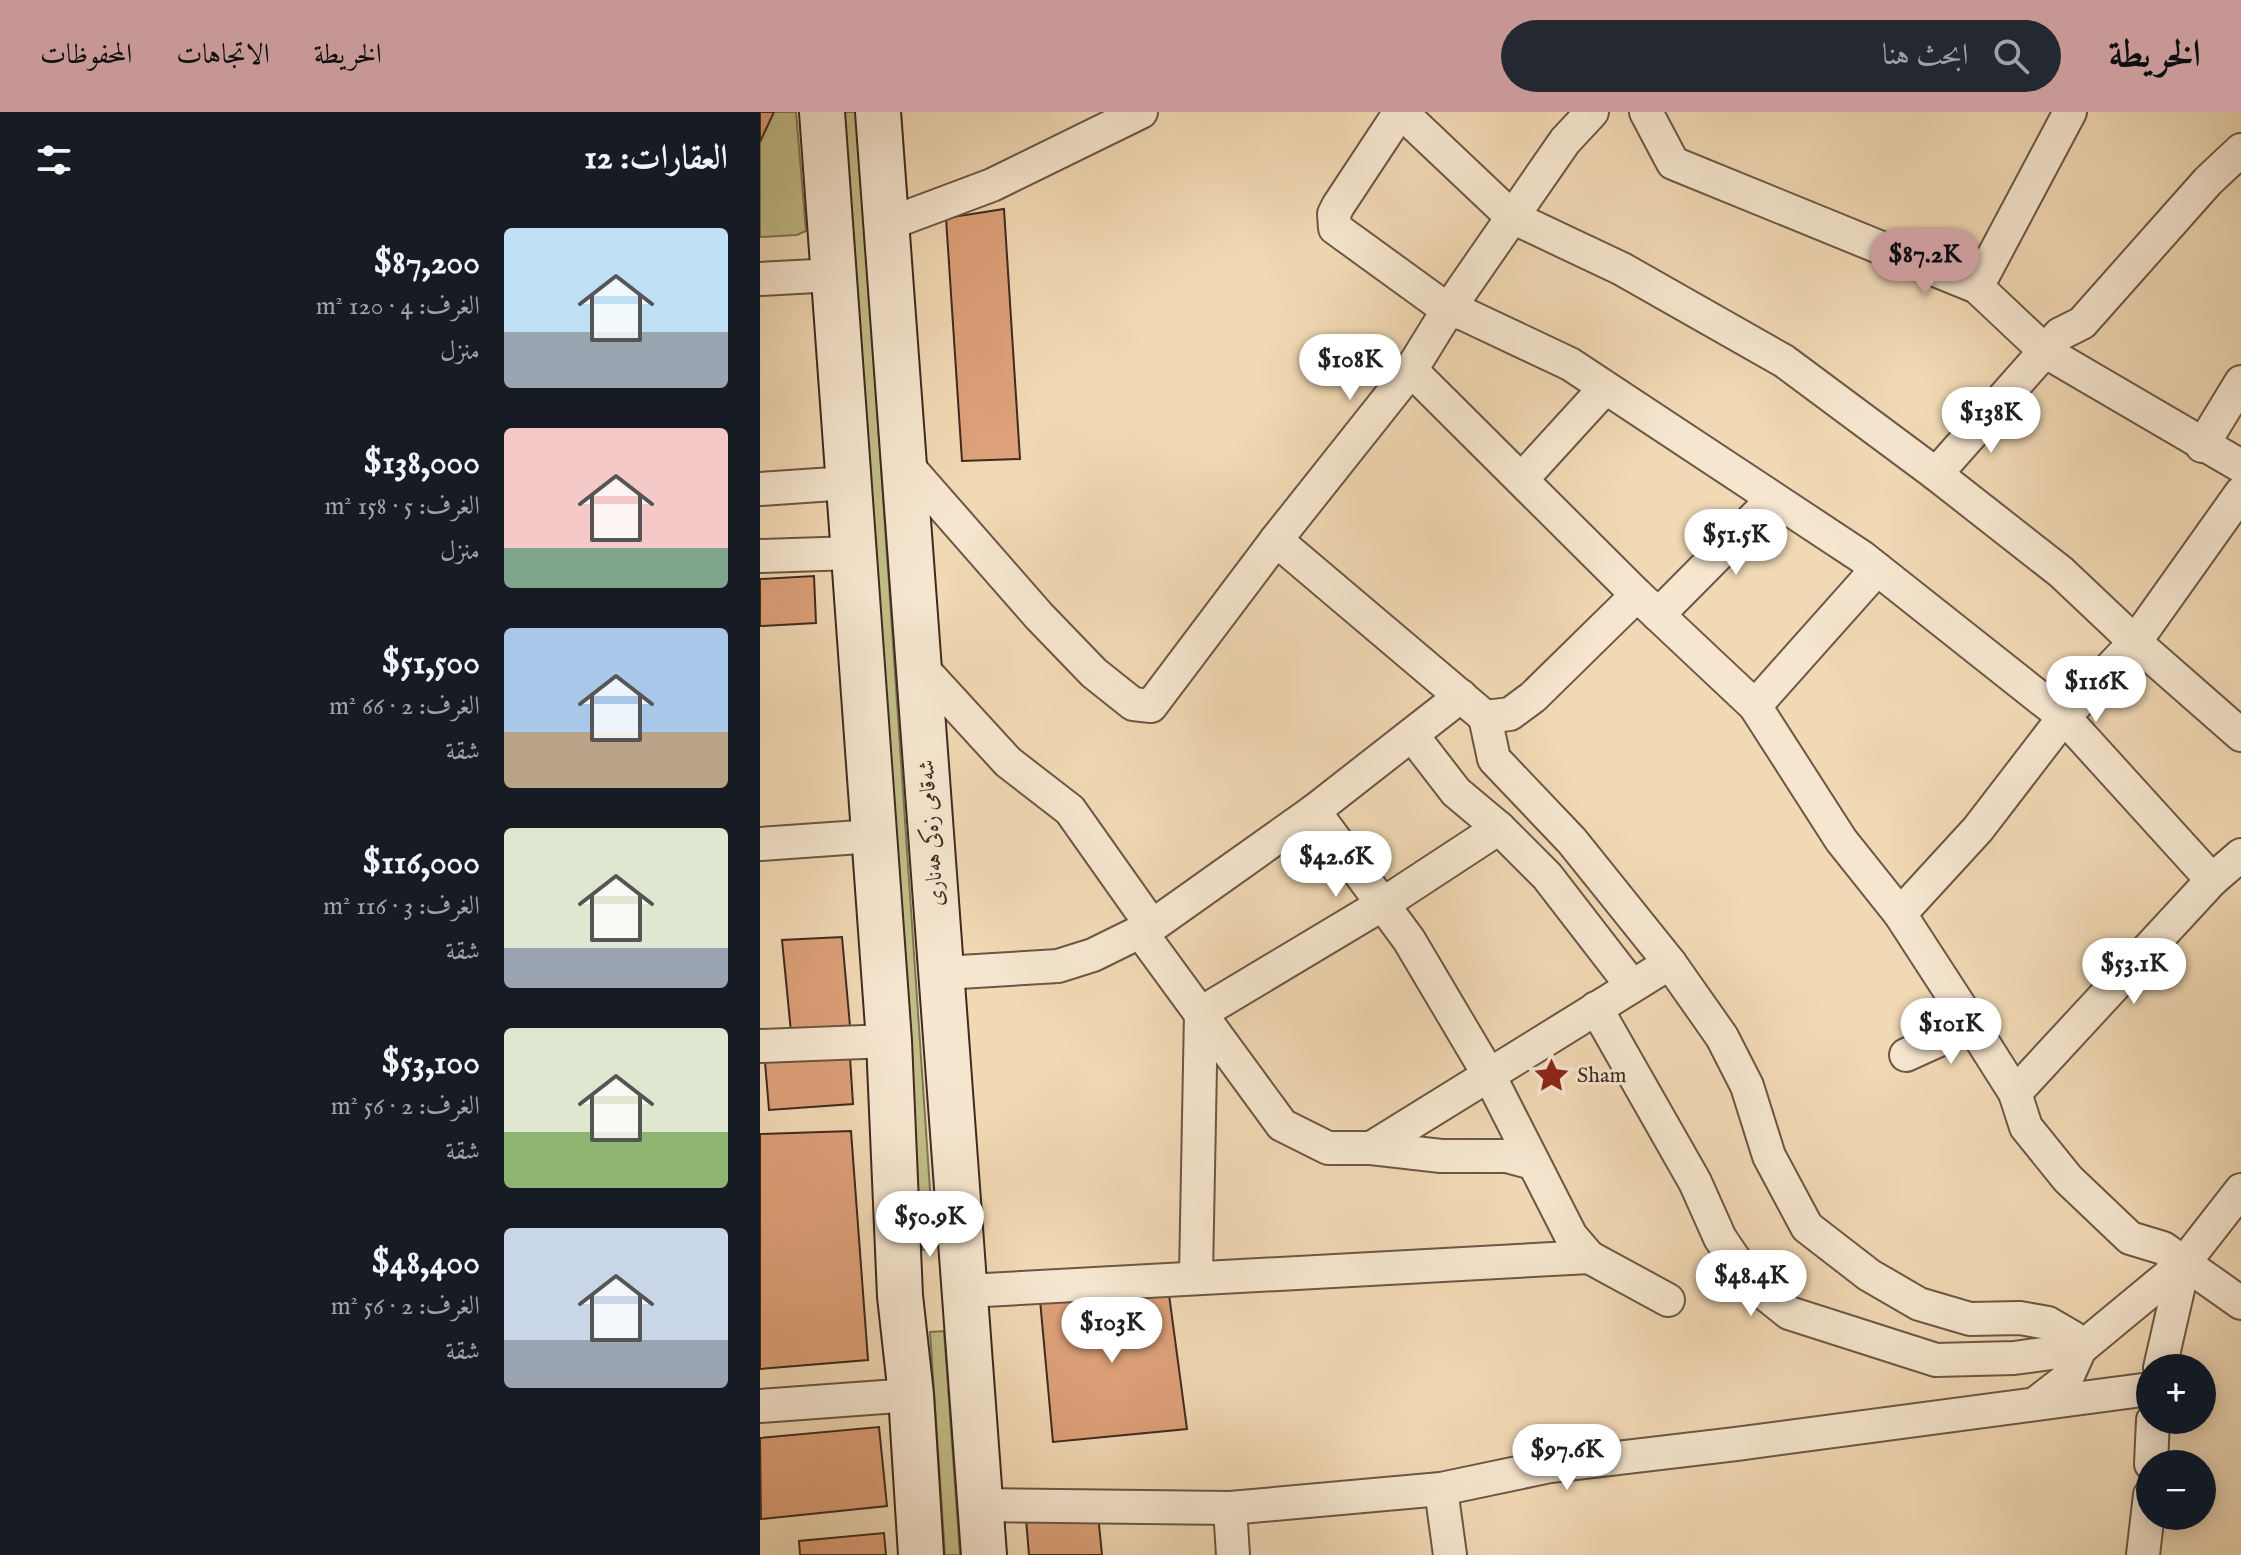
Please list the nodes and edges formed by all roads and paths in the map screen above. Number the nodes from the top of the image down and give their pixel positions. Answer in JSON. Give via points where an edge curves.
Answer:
{"nodes":[{"id":1,"x":822,"y":112,"type":"edge"},
{"id":2,"x":878,"y":112,"type":"edge"},
{"id":3,"x":1141,"y":112,"type":"edge"},
{"id":4,"x":1400,"y":112,"type":"edge"},
{"id":5,"x":1592,"y":112,"type":"edge"},
{"id":6,"x":1646,"y":112,"type":"edge"},
{"id":7,"x":2070,"y":112,"type":"edge"},
{"id":8,"x":2241,"y":150,"type":"edge"},
{"id":9,"x":1512,"y":217,"type":"junction"},
{"id":10,"x":888,"y":224,"type":"junction"},
{"id":11,"x":834,"y":275,"type":"junction"},
{"id":12,"x":760,"y":279,"type":"edge"},
{"id":13,"x":1977,"y":287,"type":"junction"},
{"id":14,"x":1448,"y":310,"type":"junction"},
{"id":15,"x":2046,"y":352,"type":"junction"},
{"id":16,"x":1411,"y":370,"type":"junction"},
{"id":17,"x":2241,"y":382,"type":"edge"},
{"id":18,"x":1605,"y":388,"type":"junction"},
{"id":19,"x":2202,"y":446,"type":"junction"},
{"id":20,"x":905,"y":463,"type":"junction"},
{"id":21,"x":2241,"y":466,"type":"edge"},
{"id":22,"x":1936,"y":474,"type":"junction"},
{"id":23,"x":1522,"y":479,"type":"junction"},
{"id":24,"x":848,"y":483,"type":"junction"},
{"id":25,"x":760,"y":489,"type":"edge"},
{"id":26,"x":2241,"y":493,"type":"edge"},
{"id":27,"x":1773,"y":499,"type":"junction"},
{"id":28,"x":1276,"y":540,"type":"junction"},
{"id":29,"x":853,"y":553,"type":"junction"},
{"id":30,"x":760,"y":556,"type":"edge"},
{"id":31,"x":1877,"y":569,"type":"junction"},
{"id":32,"x":1648,"y":605,"type":"junction"},
{"id":33,"x":2135,"y":642,"type":"junction"},
{"id":34,"x":920,"y":666,"type":"junction"},
{"id":35,"x":1461,"y":696,"type":"junction"},
{"id":36,"x":1755,"y":706,"type":"junction"},
{"id":37,"x":1485,"y":717,"type":"junction"},
{"id":38,"x":2064,"y":717,"type":"junction"},
{"id":39,"x":1412,"y":735,"type":"junction"},
{"id":40,"x":2241,"y":735,"type":"edge"},
{"id":41,"x":1314,"y":811,"type":"junction"},
{"id":42,"x":1499,"y":828,"type":"junction"},
{"id":43,"x":874,"y":836,"type":"junction"},
{"id":44,"x":760,"y":844,"type":"edge"},
{"id":45,"x":2241,"y":855,"type":"edge"},
{"id":46,"x":2212,"y":880,"type":"junction"},
{"id":47,"x":1383,"y":904,"type":"junction"},
{"id":48,"x":1900,"y":914,"type":"junction"},
{"id":49,"x":1146,"y":929,"type":"junction"},
{"id":50,"x":1670,"y":963,"type":"junction"},
{"id":51,"x":943,"y":973,"type":"junction"},
{"id":52,"x":1632,"y":986,"type":"junction"},
{"id":53,"x":1596,"y":1008,"type":"junction"},
{"id":54,"x":1201,"y":1013,"type":"junction"},
{"id":55,"x":1972,"y":1025,"type":"junction"},
{"id":56,"x":889,"y":1041,"type":"junction"},
{"id":57,"x":760,"y":1046,"type":"edge"},
{"id":58,"x":1906,"y":1055,"type":"dead end"},
{"id":59,"x":1489,"y":1075,"type":"junction"},
{"id":60,"x":2015,"y":1093,"type":"junction"},
{"id":61,"x":1371,"y":1148,"type":"junction"},
{"id":62,"x":1533,"y":1163,"type":"junction"},
{"id":63,"x":2241,"y":1190,"type":"edge"},
{"id":64,"x":1589,"y":1257,"type":"junction"},
{"id":65,"x":2184,"y":1263,"type":"junction"},
{"id":66,"x":1196,"y":1276,"type":"junction"},
{"id":67,"x":966,"y":1291,"type":"junction"},
{"id":68,"x":900,"y":1296,"type":"junction"},
{"id":69,"x":2239,"y":1298,"type":"edge"},
{"id":70,"x":1668,"y":1300,"type":"dead end"},
{"id":71,"x":2080,"y":1349,"type":"junction"},
{"id":72,"x":2163,"y":1354,"type":"edge"},
{"id":73,"x":2136,"y":1391,"type":"edge"},
{"id":74,"x":911,"y":1395,"type":"junction"},
{"id":75,"x":2035,"y":1404,"type":"junction"},
{"id":76,"x":760,"y":1406,"type":"edge"},
{"id":77,"x":1441,"y":1489,"type":"junction"},
{"id":78,"x":980,"y":1505,"type":"junction"},
{"id":79,"x":1230,"y":1508,"type":"junction"},
{"id":80,"x":2146,"y":1530,"type":"edge"},
{"id":81,"x":921,"y":1555,"type":"edge"},
{"id":82,"x":984,"y":1555,"type":"edge"},
{"id":83,"x":1233,"y":1555,"type":"edge"},
{"id":84,"x":1450,"y":1555,"type":"edge"},
{"id":85,"x":2143,"y":1555,"type":"edge"}],
"edges":[{"from":1,"to":11,"type":"main road"},
{"from":2,"to":10,"type":"main road","name":"شەقامی زەکی هەناری"},
{"from":3,"to":10,"type":"street","via":[[992,185]]},
{"from":4,"to":9,"type":"street"},
{"from":4,"to":14,"type":"street","via":[[1338,206],[1335,228]]},
{"from":5,"to":9,"type":"street"},
{"from":6,"to":13,"type":"street","via":[[1673,163]]},
{"from":7,"to":13,"type":"street"},
{"from":8,"to":15,"type":"street","via":[[2082,323],[2060,334]]},
{"from":9,"to":14,"type":"street"},
{"from":9,"to":22,"type":"street","via":[[1622,269],[1784,361]]},
{"from":10,"to":20,"type":"main road","name":"شەقامی زەکی هەناری"},
{"from":11,"to":12,"type":"street"},
{"from":11,"to":24,"type":"main road"},
{"from":13,"to":15,"type":"street"},
{"from":14,"to":16,"type":"street"},
{"from":14,"to":18,"type":"street","via":[[1570,364]]},
{"from":15,"to":19,"type":"street"},
{"from":15,"to":22,"type":"street"},
{"from":16,"to":23,"type":"street"},
{"from":16,"to":28,"type":"street"},
{"from":17,"to":19,"type":"street"},
{"from":18,"to":23,"type":"street"},
{"from":18,"to":27,"type":"street"},
{"from":19,"to":21,"type":"street"},
{"from":20,"to":28,"type":"street","via":[[1039,616],[1094,673],[1133,704],[1151,706]]},
{"from":20,"to":34,"type":"main road","name":"شەقامی زەکی هەناری"},
{"from":22,"to":33,"type":"street","via":[[2061,572]]},
{"from":23,"to":32,"type":"street"},
{"from":24,"to":25,"type":"street"},
{"from":24,"to":29,"type":"main road"},
{"from":26,"to":33,"type":"street"},
{"from":27,"to":31,"type":"street"},
{"from":27,"to":32,"type":"street"},
{"from":28,"to":35,"type":"street"},
{"from":29,"to":30,"type":"street"},
{"from":29,"to":43,"type":"main road"},
{"from":31,"to":36,"type":"street"},
{"from":31,"to":38,"type":"street"},
{"from":32,"to":36,"type":"street"},
{"from":32,"to":37,"type":"street","via":[[1510,714]]},
{"from":33,"to":38,"type":"street"},
{"from":33,"to":40,"type":"street"},
{"from":34,"to":49,"type":"street","via":[[1008,762],[1070,810]]},
{"from":34,"to":51,"type":"main road","name":"شەقامی زەکی هەناری"},
{"from":35,"to":37,"type":"street"},
{"from":35,"to":39,"type":"street"},
{"from":36,"to":48,"type":"street","via":[[1841,840]]},
{"from":37,"to":50,"type":"street","via":[[1494,759],[1572,841]]},
{"from":38,"to":46,"type":"street"},
{"from":38,"to":48,"type":"street","via":[[1978,829]]},
{"from":39,"to":41,"type":"street"},
{"from":39,"to":42,"type":"street","via":[[1456,792]]},
{"from":41,"to":47,"type":"street"},
{"from":41,"to":49,"type":"street"},
{"from":42,"to":47,"type":"street"},
{"from":42,"to":52,"type":"street","via":[[1547,876]]},
{"from":43,"to":44,"type":"street"},
{"from":43,"to":56,"type":"main road"},
{"from":45,"to":46,"type":"street"},
{"from":46,"to":60,"type":"street"},
{"from":47,"to":54,"type":"street"},
{"from":47,"to":59,"type":"street"},
{"from":48,"to":55,"type":"street"},
{"from":49,"to":51,"type":"street","via":[[1058,966]]},
{"from":49,"to":54,"type":"street"},
{"from":50,"to":52,"type":"street"},
{"from":50,"to":71,"type":"street","via":[[1728,1049],[1747,1086],[1769,1156],[1807,1227],[1869,1275],[1919,1304],[1970,1319],[2048,1323],[2072,1337]]},
{"from":51,"to":67,"type":"main road","name":"شەقامی زەکی هەناری"},
{"from":52,"to":53,"type":"street"},
{"from":53,"to":59,"type":"street"},
{"from":53,"to":71,"type":"street","via":[[1695,1182],[1720,1238],[1749,1281],[1789,1313],[1936,1360]]},
{"from":54,"to":61,"type":"street","via":[[1282,1125],[1328,1148]]},
{"from":54,"to":66,"type":"street"},
{"from":55,"to":58,"type":"street"},
{"from":55,"to":60,"type":"street"},
{"from":56,"to":57,"type":"street"},
{"from":56,"to":68,"type":"main road"},
{"from":59,"to":61,"type":"street"},
{"from":59,"to":62,"type":"street"},
{"from":60,"to":65,"type":"street","via":[[2026,1127],[2068,1179],[2130,1238],[2163,1248]]},
{"from":61,"to":62,"type":"street","via":[[1507,1156]]},
{"from":62,"to":64,"type":"street","via":[[1571,1236]]},
{"from":63,"to":65,"type":"street"},
{"from":64,"to":66,"type":"street"},
{"from":64,"to":70,"type":"street"},
{"from":65,"to":69,"type":"street"},
{"from":65,"to":71,"type":"street"},
{"from":65,"to":72,"type":"street"},
{"from":66,"to":67,"type":"street"},
{"from":67,"to":68,"type":"main road"},
{"from":67,"to":78,"type":"main road","name":"شەقامی زەکی هەناری"},
{"from":68,"to":74,"type":"main road"},
{"from":71,"to":75,"type":"street","via":[[2066,1380]]},
{"from":73,"to":75,"type":"street"},
{"from":74,"to":76,"type":"street"},
{"from":74,"to":81,"type":"main road"},
{"from":75,"to":77,"type":"street","via":[[1550,1466]]},
{"from":77,"to":79,"type":"street"},
{"from":77,"to":84,"type":"street"},
{"from":78,"to":79,"type":"street"},
{"from":78,"to":82,"type":"main road","name":"شەقامی زەکی هەناری"},
{"from":79,"to":83,"type":"street"},
{"from":80,"to":85,"type":"street"}]}
